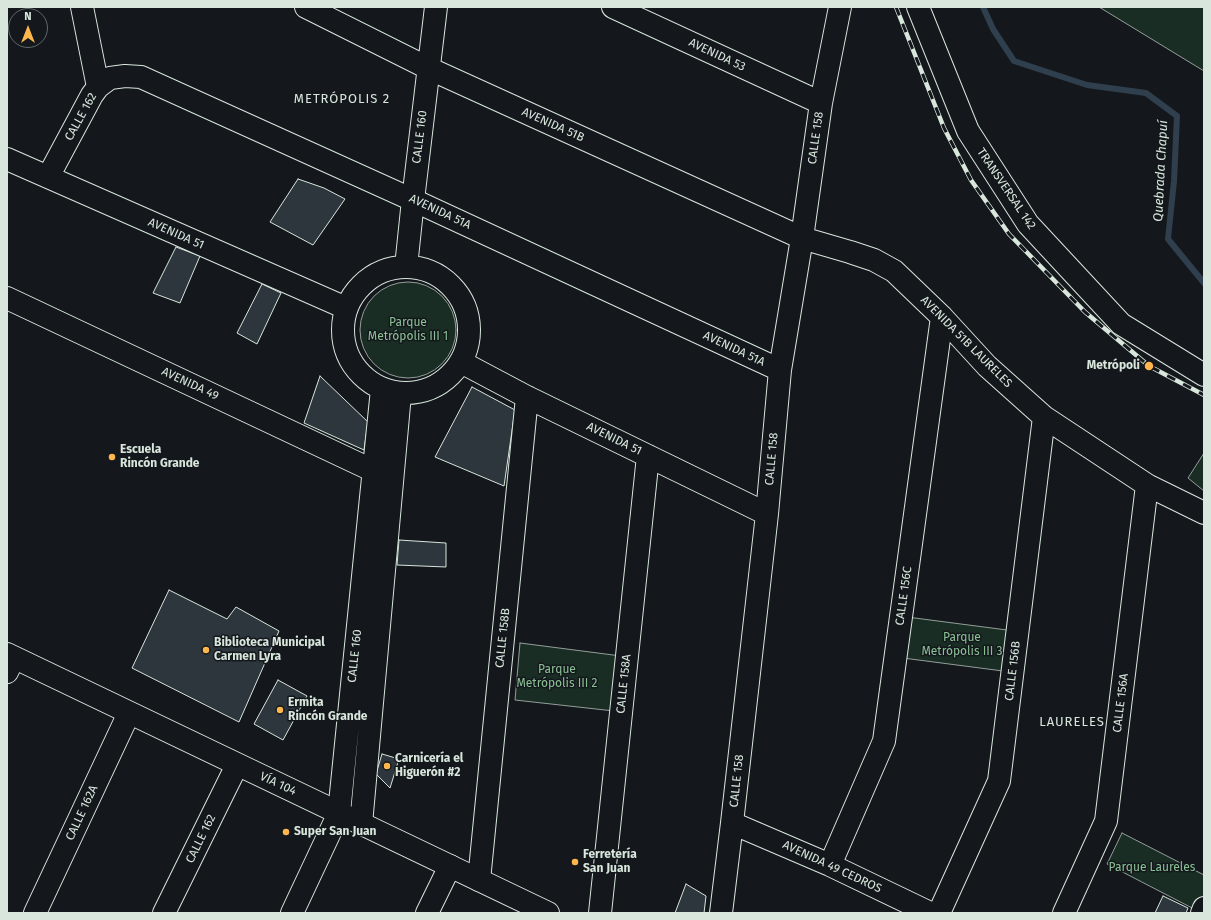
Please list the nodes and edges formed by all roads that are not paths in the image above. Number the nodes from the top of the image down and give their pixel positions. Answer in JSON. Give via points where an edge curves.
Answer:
{"nodes":[{"id":1,"x":82,"y":7,"type":"edge"},
{"id":2,"x":306,"y":7,"type":"edge"},
{"id":3,"x":436,"y":7,"type":"edge"},
{"id":4,"x":613,"y":7,"type":"edge"},
{"id":5,"x":840,"y":7,"type":"edge"},
{"id":6,"x":918,"y":7,"type":"edge"},
{"id":7,"x":428,"y":68,"type":"junction"},
{"id":8,"x":98,"y":87,"type":"junction"},
{"id":9,"x":821,"y":103,"type":"junction"},
{"id":10,"x":7,"y":159,"type":"edge"},
{"id":11,"x":48,"y":178,"type":"junction"},
{"id":12,"x":413,"y":200,"type":"junction"},
{"id":13,"x":802,"y":238,"type":"junction"},
{"id":14,"x":406,"y":267,"type":"junction"},
{"id":15,"x":7,"y":298,"type":"edge"},
{"id":16,"x":346,"y":308,"type":"junction"},
{"id":17,"x":942,"y":317,"type":"junction"},
{"id":18,"x":461,"y":362,"type":"junction"},
{"id":19,"x":780,"y":370,"type":"junction"},
{"id":20,"x":1204,"y":374,"type":"edge"},
{"id":21,"x":391,"y":392,"type":"junction"},
{"id":22,"x":527,"y":397,"type":"junction"},
{"id":23,"x":1044,"y":416,"type":"junction"},
{"id":24,"x":648,"y":456,"type":"junction"},
{"id":25,"x":374,"y":471,"type":"junction"},
{"id":26,"x":1147,"y":485,"type":"junction"},
{"id":27,"x":767,"y":514,"type":"junction"},
{"id":28,"x":1204,"y":514,"type":"edge"},
{"id":29,"x":9,"y":661,"type":"edge"},
{"id":30,"x":129,"y":713,"type":"junction"},
{"id":31,"x":237,"y":764,"type":"junction"},
{"id":32,"x":339,"y":813,"type":"junction"},
{"id":33,"x":732,"y":822,"type":"junction"},
{"id":34,"x":361,"y":824,"type":"junction"},
{"id":35,"x":830,"y":865,"type":"junction"},
{"id":36,"x":450,"y":866,"type":"junction"},
{"id":37,"x":478,"y":880,"type":"junction"},
{"id":38,"x":1204,"y":908,"type":"edge"},
{"id":39,"x":35,"y":913,"type":"edge"},
{"id":40,"x":164,"y":913,"type":"edge"},
{"id":41,"x":292,"y":913,"type":"edge"},
{"id":42,"x":427,"y":913,"type":"edge"},
{"id":43,"x":548,"y":913,"type":"edge"},
{"id":44,"x":600,"y":913,"type":"edge"},
{"id":45,"x":721,"y":913,"type":"edge"},
{"id":46,"x":930,"y":913,"type":"edge"},
{"id":47,"x":939,"y":913,"type":"edge"},
{"id":48,"x":1064,"y":913,"type":"edge"},
{"id":49,"x":1202,"y":913,"type":"edge"}],
"edges":[{"from":1,"to":8,"type":"street","name":"CALLE 162"},
{"from":2,"to":7,"type":"street","name":"AVENIDA 51B"},
{"from":3,"to":7,"type":"street","name":"CALLE 160"},
{"from":4,"to":9,"type":"street","name":"AVENIDA 53"},
{"from":5,"to":9,"type":"street","name":"CALLE 158"},
{"from":6,"to":20,"type":"street","name":"TRANSVERSAL 142","via":[[968,131],[1028,224],[1121,324]]},
{"from":7,"to":12,"type":"street","name":"CALLE 160"},
{"from":7,"to":13,"type":"street","name":"AVENIDA 51B"},
{"from":8,"to":11,"type":"street","name":"CALLE 162"},
{"from":8,"to":12,"type":"street","name":"AVENIDA 51A","via":[[110,78],[141,77]]},
{"from":9,"to":13,"type":"street","name":"CALLE 158"},
{"from":10,"to":11,"type":"street","name":"AVENIDA 51"},
{"from":11,"to":16,"type":"street","name":"AVENIDA 51"},
{"from":12,"to":14,"type":"street","name":"CALLE 160"},
{"from":12,"to":19,"type":"street","name":"AVENIDA 51A"},
{"from":13,"to":17,"type":"street","name":"AVENIDA 51B LAURELES","via":[[874,260],[894,271]]},
{"from":13,"to":19,"type":"street","name":"CALLE 158"},
{"from":14,"to":16,"type":"street","via":[[387,270],[370,278],[356,291]]},
{"from":14,"to":18,"type":"street","via":[[425,270],[442,278],[456,291],[466,307],[470,326],[468,344]]},
{"from":15,"to":25,"type":"street","name":"AVENIDA 49"},
{"from":16,"to":21,"type":"street","via":[[342,324],[348,356],[356,370],[368,381]]},
{"from":17,"to":23,"type":"street","name":"AVENIDA 51B LAURELES","via":[[987,366]]},
{"from":17,"to":35,"type":"street","name":"CALLE 156C","via":[[884,741]]},
{"from":18,"to":21,"type":"street","via":[[450,376],[435,387],[418,393]]},
{"from":18,"to":22,"type":"street","name":"AVENIDA 51"},
{"from":19,"to":27,"type":"street","name":"CALLE 158"},
{"from":21,"to":25,"type":"street","name":"CALLE 160"},
{"from":21,"to":34,"type":"street","name":"CALLE 160"},
{"from":22,"to":24,"type":"street","name":"AVENIDA 51"},
{"from":22,"to":37,"type":"street","name":"CALLE 158B"},
{"from":23,"to":26,"type":"street","name":"AVENIDA 51B LAURELES"},
{"from":23,"to":47,"type":"street","name":"CALLE 156B","via":[[999,781]]},
{"from":24,"to":27,"type":"street","name":"AVENIDA 51"},
{"from":24,"to":44,"type":"street","name":"CALLE 158A"},
{"from":25,"to":32,"type":"street","name":"CALLE 160"},
{"from":26,"to":28,"type":"street","name":"AVENIDA 51B LAURELES"},
{"from":26,"to":48,"type":"street","name":"CALLE 156A","via":[[1106,821]]},
{"from":27,"to":33,"type":"street","name":"CALLE 158"},
{"from":29,"to":30,"type":"street","name":"VÍA 104"},
{"from":30,"to":31,"type":"street","name":"VÍA 104"},
{"from":30,"to":39,"type":"street","name":"CALLE 162A"},
{"from":31,"to":32,"type":"street","name":"VÍA 104"},
{"from":31,"to":40,"type":"street","name":"CALLE 162"},
{"from":32,"to":34,"type":"street","name":"VÍA 104"},
{"from":32,"to":41,"type":"street","name":"CALLE 160"},
{"from":33,"to":35,"type":"street","name":"AVENIDA 49 CEDROS"},
{"from":33,"to":45,"type":"street","name":"CALLE 158"},
{"from":34,"to":36,"type":"street","name":"VÍA 104"},
{"from":35,"to":46,"type":"street","name":"AVENIDA 49 CEDROS"},
{"from":36,"to":37,"type":"street","name":"VÍA 104"},
{"from":36,"to":42,"type":"street"},
{"from":37,"to":43,"type":"street","name":"VÍA 104"},
{"from":38,"to":49,"type":"street"}]}
